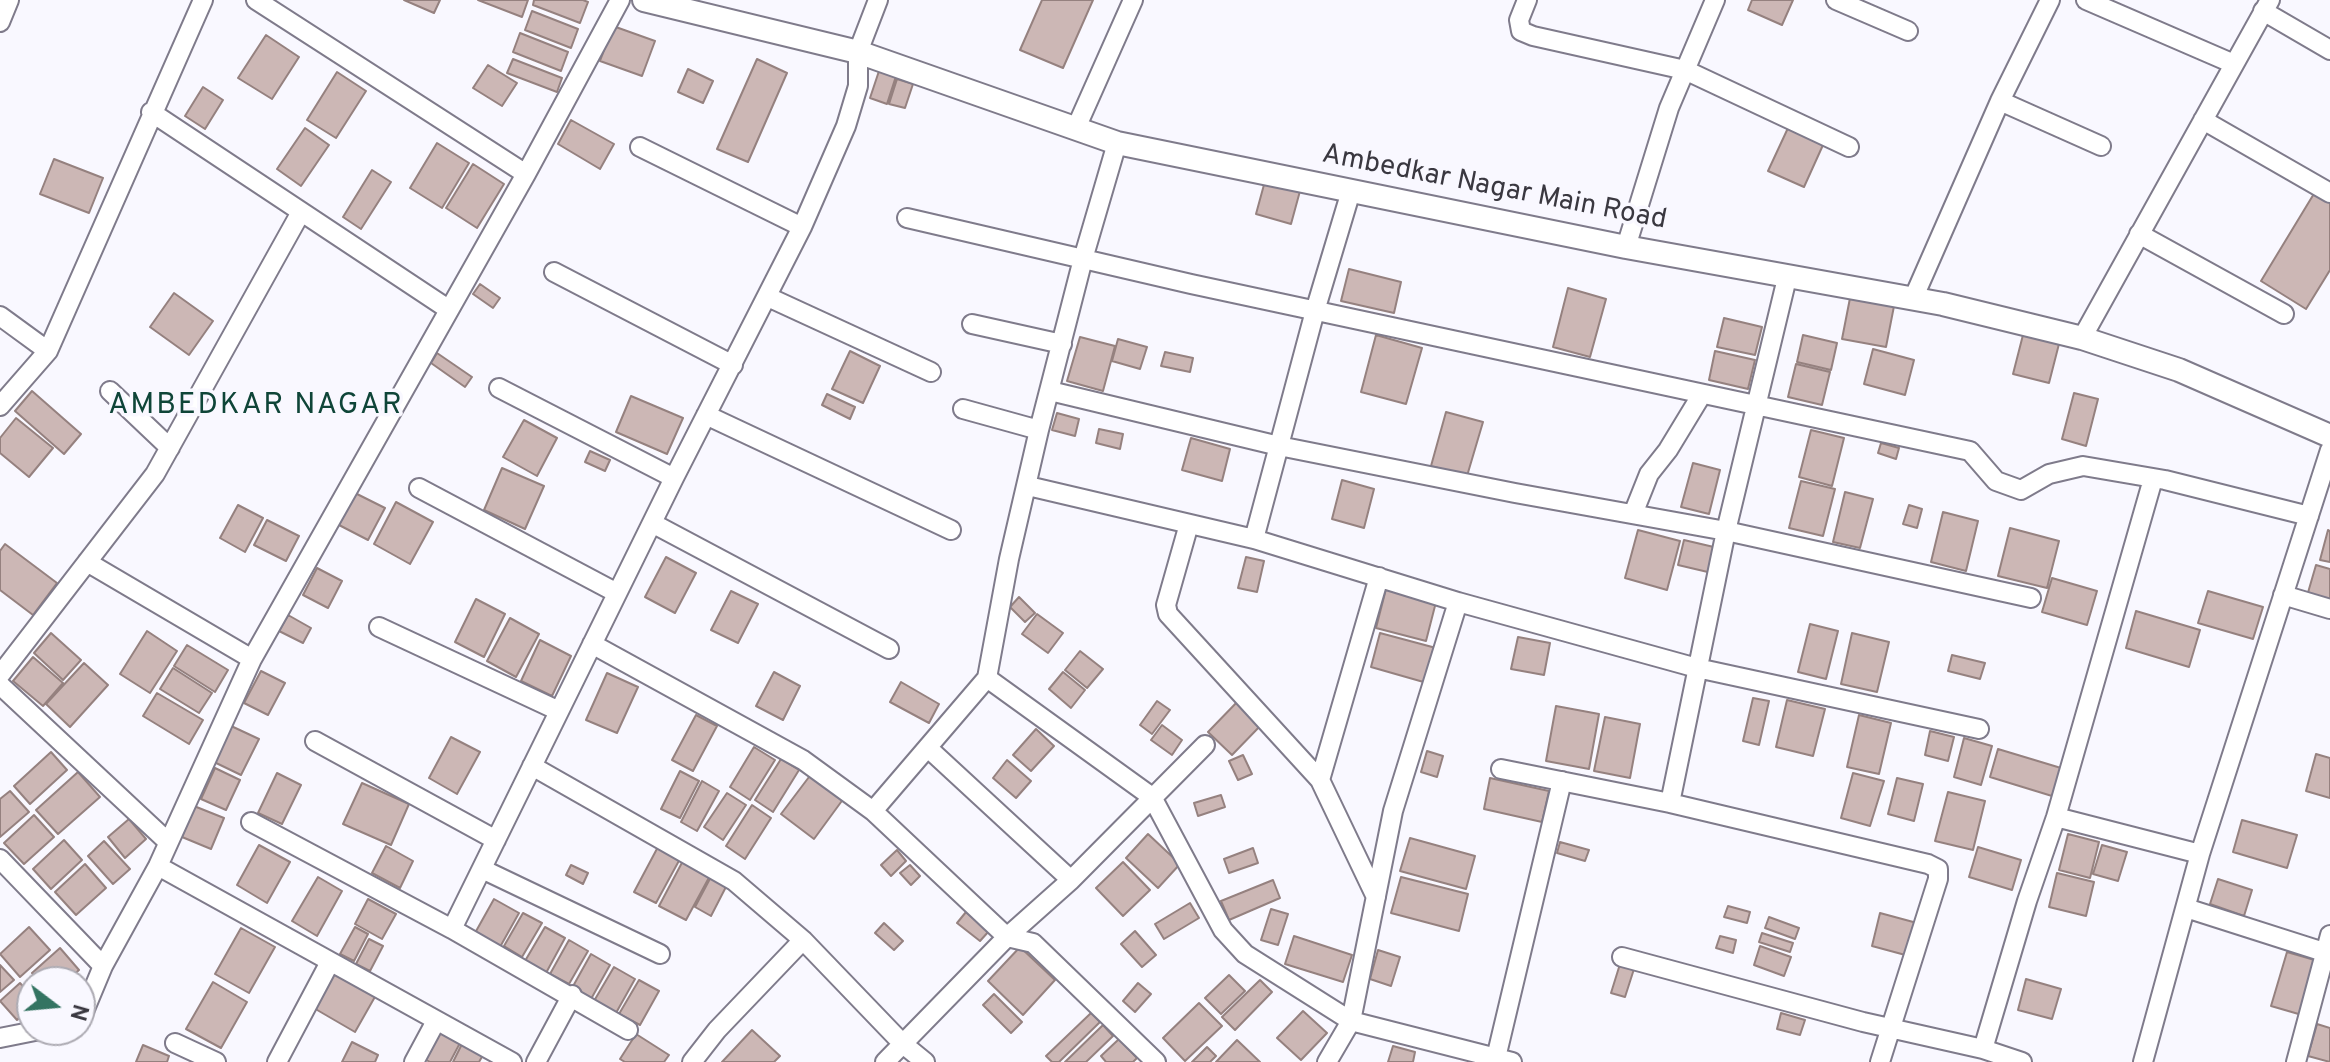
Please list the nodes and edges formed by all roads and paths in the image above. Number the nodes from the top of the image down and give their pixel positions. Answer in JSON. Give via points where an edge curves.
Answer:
{"nodes":[{"id":1,"x":9,"y":0,"type":"edge"},
{"id":2,"x":203,"y":0,"type":"edge"},
{"id":3,"x":256,"y":0,"type":"edge"},
{"id":4,"x":620,"y":0,"type":"edge"},
{"id":5,"x":644,"y":0,"type":"edge"},
{"id":6,"x":878,"y":0,"type":"edge"},
{"id":7,"x":1133,"y":0,"type":"edge"},
{"id":8,"x":1527,"y":0,"type":"edge"},
{"id":9,"x":1715,"y":0,"type":"edge"},
{"id":10,"x":1836,"y":0,"type":"edge"},
{"id":11,"x":2050,"y":0,"type":"edge"},
{"id":12,"x":2086,"y":0,"type":"edge"},
{"id":13,"x":2266,"y":6,"type":"edge"},
{"id":14,"x":0,"y":22,"type":"edge"},
{"id":15,"x":1908,"y":31,"type":"dead end"},
{"id":16,"x":2330,"y":50,"type":"edge"},
{"id":17,"x":858,"y":52,"type":"junction"},
{"id":18,"x":2234,"y":64,"type":"junction"},
{"id":19,"x":1685,"y":70,"type":"junction"},
{"id":20,"x":2000,"y":101,"type":"junction"},
{"id":21,"x":151,"y":112,"type":"junction"},
{"id":22,"x":2203,"y":120,"type":"junction"},
{"id":23,"x":1076,"y":128,"type":"junction"},
{"id":24,"x":1117,"y":143,"type":"junction"},
{"id":25,"x":2101,"y":146,"type":"dead end"},
{"id":26,"x":640,"y":147,"type":"dead end"},
{"id":27,"x":1849,"y":147,"type":"dead end"},
{"id":28,"x":526,"y":174,"type":"junction"},
{"id":29,"x":1351,"y":191,"type":"junction"},
{"id":30,"x":2330,"y":193,"type":"edge"},
{"id":31,"x":301,"y":212,"type":"junction"},
{"id":32,"x":907,"y":218,"type":"dead end"},
{"id":33,"x":802,"y":227,"type":"junction"},
{"id":34,"x":2139,"y":234,"type":"junction"},
{"id":35,"x":1626,"y":247,"type":"junction"},
{"id":36,"x":1083,"y":259,"type":"junction"},
{"id":37,"x":554,"y":272,"type":"dead end"},
{"id":38,"x":1787,"y":278,"type":"junction"},
{"id":39,"x":768,"y":297,"type":"junction"},
{"id":40,"x":1913,"y":299,"type":"junction"},
{"id":41,"x":448,"y":309,"type":"junction"},
{"id":42,"x":1315,"y":311,"type":"junction"},
{"id":43,"x":2284,"y":314,"type":"dead end"},
{"id":44,"x":0,"y":316,"type":"edge"},
{"id":45,"x":972,"y":324,"type":"dead end"},
{"id":46,"x":2082,"y":338,"type":"junction"},
{"id":47,"x":1062,"y":344,"type":"junction"},
{"id":48,"x":48,"y":351,"type":"junction"},
{"id":49,"x":733,"y":365,"type":"junction"},
{"id":50,"x":931,"y":372,"type":"dead end"},
{"id":51,"x":499,"y":388,"type":"dead end"},
{"id":52,"x":110,"y":391,"type":"dead end"},
{"id":53,"x":1050,"y":391,"type":"junction"},
{"id":54,"x":1702,"y":394,"type":"junction"},
{"id":55,"x":0,"y":406,"type":"edge"},
{"id":56,"x":1757,"y":406,"type":"junction"},
{"id":57,"x":963,"y":409,"type":"dead end"},
{"id":58,"x":706,"y":415,"type":"junction"},
{"id":59,"x":1039,"y":430,"type":"junction"},
{"id":60,"x":2330,"y":436,"type":"edge"},
{"id":61,"x":1279,"y":446,"type":"junction"},
{"id":62,"x":170,"y":448,"type":"junction"},
{"id":63,"x":2330,"y":450,"type":"edge"},
{"id":64,"x":674,"y":478,"type":"junction"},
{"id":65,"x":2153,"y":479,"type":"junction"},
{"id":66,"x":1028,"y":486,"type":"junction"},
{"id":67,"x":419,"y":488,"type":"dead end"},
{"id":68,"x":1633,"y":514,"type":"junction"},
{"id":69,"x":2309,"y":516,"type":"junction"},
{"id":70,"x":652,"y":523,"type":"junction"},
{"id":71,"x":1189,"y":524,"type":"junction"},
{"id":72,"x":951,"y":530,"type":"dead end"},
{"id":73,"x":1726,"y":531,"type":"junction"},
{"id":74,"x":1254,"y":539,"type":"junction"},
{"id":75,"x":87,"y":562,"type":"junction"},
{"id":76,"x":1379,"y":577,"type":"junction"},
{"id":77,"x":617,"y":593,"type":"junction"},
{"id":78,"x":2283,"y":595,"type":"junction"},
{"id":79,"x":2031,"y":598,"type":"dead end"},
{"id":80,"x":1458,"y":602,"type":"junction"},
{"id":81,"x":2330,"y":609,"type":"edge"},
{"id":82,"x":379,"y":627,"type":"dead end"},
{"id":83,"x":592,"y":644,"type":"junction"},
{"id":84,"x":889,"y":649,"type":"dead end"},
{"id":85,"x":252,"y":659,"type":"junction"},
{"id":86,"x":1697,"y":668,"type":"junction"},
{"id":87,"x":0,"y":675,"type":"edge"},
{"id":88,"x":987,"y":678,"type":"junction"},
{"id":89,"x":0,"y":685,"type":"edge"},
{"id":90,"x":559,"y":711,"type":"junction"},
{"id":91,"x":1979,"y":729,"type":"dead end"},
{"id":92,"x":315,"y":741,"type":"dead end"},
{"id":93,"x":1205,"y":745,"type":"dead end"},
{"id":94,"x":928,"y":748,"type":"junction"},
{"id":95,"x":532,"y":766,"type":"junction"},
{"id":96,"x":1501,"y":769,"type":"dead end"},
{"id":97,"x":1320,"y":780,"type":"junction"},
{"id":98,"x":1562,"y":781,"type":"junction"},
{"id":99,"x":1152,"y":797,"type":"junction"},
{"id":100,"x":1670,"y":803,"type":"junction"},
{"id":101,"x":873,"y":811,"type":"junction"},
{"id":102,"x":2056,"y":817,"type":"junction"},
{"id":103,"x":251,"y":822,"type":"dead end"},
{"id":104,"x":496,"y":840,"type":"junction"},
{"id":105,"x":168,"y":842,"type":"junction"},
{"id":106,"x":2200,"y":854,"type":"junction"},
{"id":107,"x":0,"y":859,"type":"edge"},
{"id":108,"x":158,"y":866,"type":"junction"},
{"id":109,"x":482,"y":869,"type":"junction"},
{"id":110,"x":1071,"y":880,"type":"junction"},
{"id":111,"x":1376,"y":897,"type":"junction"},
{"id":112,"x":2186,"y":908,"type":"junction"},
{"id":113,"x":452,"y":929,"type":"junction"},
{"id":114,"x":1007,"y":937,"type":"junction"},
{"id":115,"x":803,"y":940,"type":"junction"},
{"id":116,"x":2328,"y":947,"type":"edge"},
{"id":117,"x":660,"y":954,"type":"dead end"},
{"id":118,"x":1622,"y":957,"type":"dead end"},
{"id":119,"x":330,"y":962,"type":"junction"},
{"id":120,"x":103,"y":966,"type":"junction"},
{"id":121,"x":96,"y":983,"type":"edge"},
{"id":122,"x":572,"y":995,"type":"junction"},
{"id":123,"x":436,"y":1021,"type":"junction"},
{"id":124,"x":1351,"y":1021,"type":"junction"},
{"id":125,"x":1890,"y":1029,"type":"junction"},
{"id":126,"x":628,"y":1030,"type":"dead end"},
{"id":127,"x":175,"y":1043,"type":"dead end"},
{"id":128,"x":903,"y":1044,"type":"junction"},
{"id":129,"x":1983,"y":1049,"type":"junction"},
{"id":130,"x":1501,"y":1061,"type":"edge"},
{"id":131,"x":216,"y":1062,"type":"edge"},
{"id":132,"x":277,"y":1062,"type":"edge"},
{"id":133,"x":414,"y":1062,"type":"edge"},
{"id":134,"x":512,"y":1062,"type":"edge"},
{"id":135,"x":536,"y":1062,"type":"edge"},
{"id":136,"x":692,"y":1062,"type":"edge"},
{"id":137,"x":885,"y":1062,"type":"edge"},
{"id":138,"x":925,"y":1062,"type":"edge"},
{"id":139,"x":1156,"y":1062,"type":"edge"},
{"id":140,"x":1327,"y":1062,"type":"edge"},
{"id":141,"x":1880,"y":1062,"type":"edge"},
{"id":142,"x":2022,"y":1062,"type":"edge"},
{"id":143,"x":2143,"y":1062,"type":"edge"},
{"id":144,"x":2296,"y":1062,"type":"edge"}],
"edges":[{"from":1,"to":14,"type":"street"},
{"from":2,"to":21,"type":"street"},
{"from":3,"to":28,"type":"street"},
{"from":4,"to":28,"type":"street"},
{"from":5,"to":17,"type":"street","name":"Ambedkar Nagar Main Road"},
{"from":6,"to":17,"type":"street"},
{"from":7,"to":23,"type":"street"},
{"from":8,"to":19,"type":"street","via":[[1519,20],[1521,31]]},
{"from":9,"to":19,"type":"street"},
{"from":10,"to":15,"type":"street"},
{"from":11,"to":20,"type":"street"},
{"from":12,"to":18,"type":"street"},
{"from":13,"to":16,"type":"street"},
{"from":13,"to":18,"type":"street"},
{"from":17,"to":23,"type":"street","name":"Ambedkar Nagar Main Road"},
{"from":17,"to":33,"type":"street","via":[[858,86],[846,126]]},
{"from":18,"to":22,"type":"street"},
{"from":19,"to":27,"type":"street"},
{"from":19,"to":35,"type":"street"},
{"from":20,"to":25,"type":"street"},
{"from":20,"to":40,"type":"street"},
{"from":21,"to":31,"type":"street"},
{"from":21,"to":48,"type":"street"},
{"from":22,"to":30,"type":"street"},
{"from":22,"to":34,"type":"street"},
{"from":23,"to":24,"type":"street","name":"Ambedkar Nagar Main Road"},
{"from":24,"to":29,"type":"street","name":"Ambedkar Nagar Main Road"},
{"from":24,"to":36,"type":"street"},
{"from":26,"to":33,"type":"street"},
{"from":28,"to":41,"type":"street"},
{"from":29,"to":35,"type":"street","name":"Ambedkar Nagar Main Road"},
{"from":29,"to":42,"type":"street"},
{"from":31,"to":41,"type":"street"},
{"from":31,"to":62,"type":"street"},
{"from":32,"to":36,"type":"street"},
{"from":33,"to":39,"type":"street"},
{"from":34,"to":43,"type":"street"},
{"from":34,"to":46,"type":"street"},
{"from":35,"to":38,"type":"street","name":"Ambedkar Nagar Main Road"},
{"from":36,"to":42,"type":"street"},
{"from":36,"to":47,"type":"street"},
{"from":37,"to":49,"type":"street"},
{"from":38,"to":40,"type":"street","name":"Ambedkar Nagar Main Road"},
{"from":38,"to":56,"type":"street"},
{"from":39,"to":49,"type":"street"},
{"from":39,"to":50,"type":"street"},
{"from":40,"to":46,"type":"street","name":"Ambedkar Nagar Main Road"},
{"from":41,"to":85,"type":"street"},
{"from":42,"to":54,"type":"street"},
{"from":42,"to":61,"type":"street"},
{"from":44,"to":48,"type":"street"},
{"from":45,"to":47,"type":"street"},
{"from":46,"to":60,"type":"street","name":"Ambedkar Nagar Main Road","via":[[2179,370]]},
{"from":47,"to":53,"type":"street"},
{"from":48,"to":55,"type":"street"},
{"from":49,"to":58,"type":"street"},
{"from":51,"to":64,"type":"street"},
{"from":52,"to":62,"type":"street"},
{"from":53,"to":59,"type":"street"},
{"from":53,"to":61,"type":"street"},
{"from":54,"to":56,"type":"street"},
{"from":54,"to":68,"type":"street","via":[[1649,474]]},
{"from":56,"to":65,"type":"street","via":[[1970,451],[1996,481],[2021,490],[2049,474],[2083,466]]},
{"from":56,"to":73,"type":"street"},
{"from":57,"to":59,"type":"street"},
{"from":58,"to":64,"type":"street"},
{"from":58,"to":72,"type":"street"},
{"from":59,"to":66,"type":"street"},
{"from":61,"to":68,"type":"street"},
{"from":61,"to":74,"type":"street"},
{"from":62,"to":75,"type":"street"},
{"from":63,"to":69,"type":"street"},
{"from":64,"to":70,"type":"street"},
{"from":65,"to":69,"type":"street"},
{"from":65,"to":102,"type":"street"},
{"from":66,"to":71,"type":"street"},
{"from":66,"to":88,"type":"street"},
{"from":67,"to":77,"type":"street"},
{"from":68,"to":73,"type":"street"},
{"from":69,"to":78,"type":"street"},
{"from":70,"to":77,"type":"street"},
{"from":70,"to":84,"type":"street"},
{"from":71,"to":74,"type":"street"},
{"from":71,"to":97,"type":"street","via":[[1168,614]]},
{"from":73,"to":79,"type":"street"},
{"from":73,"to":86,"type":"street"},
{"from":74,"to":76,"type":"street"},
{"from":75,"to":85,"type":"street"},
{"from":75,"to":87,"type":"street"},
{"from":76,"to":80,"type":"street"},
{"from":76,"to":97,"type":"street"},
{"from":77,"to":83,"type":"street"},
{"from":78,"to":81,"type":"street"},
{"from":78,"to":106,"type":"street"},
{"from":80,"to":86,"type":"street"},
{"from":80,"to":111,"type":"street","via":[[1393,811]]},
{"from":82,"to":90,"type":"street"},
{"from":83,"to":90,"type":"street"},
{"from":83,"to":101,"type":"street","via":[[803,760]]},
{"from":85,"to":105,"type":"street"},
{"from":86,"to":91,"type":"street"},
{"from":86,"to":100,"type":"street"},
{"from":88,"to":94,"type":"street"},
{"from":88,"to":99,"type":"street"},
{"from":89,"to":105,"type":"street"},
{"from":90,"to":95,"type":"street"},
{"from":92,"to":104,"type":"street"},
{"from":93,"to":99,"type":"street"},
{"from":94,"to":101,"type":"street"},
{"from":94,"to":110,"type":"street"},
{"from":95,"to":104,"type":"street"},
{"from":95,"to":115,"type":"street","via":[[720,872]]},
{"from":96,"to":98,"type":"street"},
{"from":97,"to":111,"type":"street"},
{"from":98,"to":100,"type":"street"},
{"from":98,"to":130,"type":"street"},
{"from":99,"to":110,"type":"street"},
{"from":99,"to":124,"type":"street","via":[[1223,930],[1245,954]]},
{"from":100,"to":125,"type":"street","via":[[1938,869]]},
{"from":101,"to":114,"type":"street"},
{"from":102,"to":106,"type":"street"},
{"from":102,"to":129,"type":"street"},
{"from":103,"to":113,"type":"street"},
{"from":104,"to":109,"type":"street"},
{"from":105,"to":108,"type":"street"},
{"from":106,"to":112,"type":"street"},
{"from":107,"to":120,"type":"street"},
{"from":108,"to":119,"type":"street"},
{"from":108,"to":120,"type":"street"},
{"from":109,"to":113,"type":"street"},
{"from":109,"to":117,"type":"street"},
{"from":110,"to":114,"type":"street"},
{"from":111,"to":124,"type":"street"},
{"from":112,"to":116,"type":"street"},
{"from":112,"to":143,"type":"street"},
{"from":113,"to":122,"type":"street"},
{"from":114,"to":128,"type":"street"},
{"from":114,"to":139,"type":"street","via":[[1033,943]]},
{"from":115,"to":128,"type":"street"},
{"from":115,"to":136,"type":"street"},
{"from":116,"to":144,"type":"street"},
{"from":118,"to":125,"type":"street"},
{"from":119,"to":123,"type":"street"},
{"from":119,"to":132,"type":"street"},
{"from":120,"to":121,"type":"street"},
{"from":122,"to":126,"type":"street"},
{"from":122,"to":135,"type":"street"},
{"from":123,"to":133,"type":"street"},
{"from":123,"to":134,"type":"street"},
{"from":124,"to":130,"type":"street"},
{"from":124,"to":140,"type":"street"},
{"from":125,"to":129,"type":"street"},
{"from":125,"to":141,"type":"street"},
{"from":127,"to":131,"type":"street"},
{"from":128,"to":137,"type":"street"},
{"from":128,"to":138,"type":"street"},
{"from":129,"to":142,"type":"street"}]}
